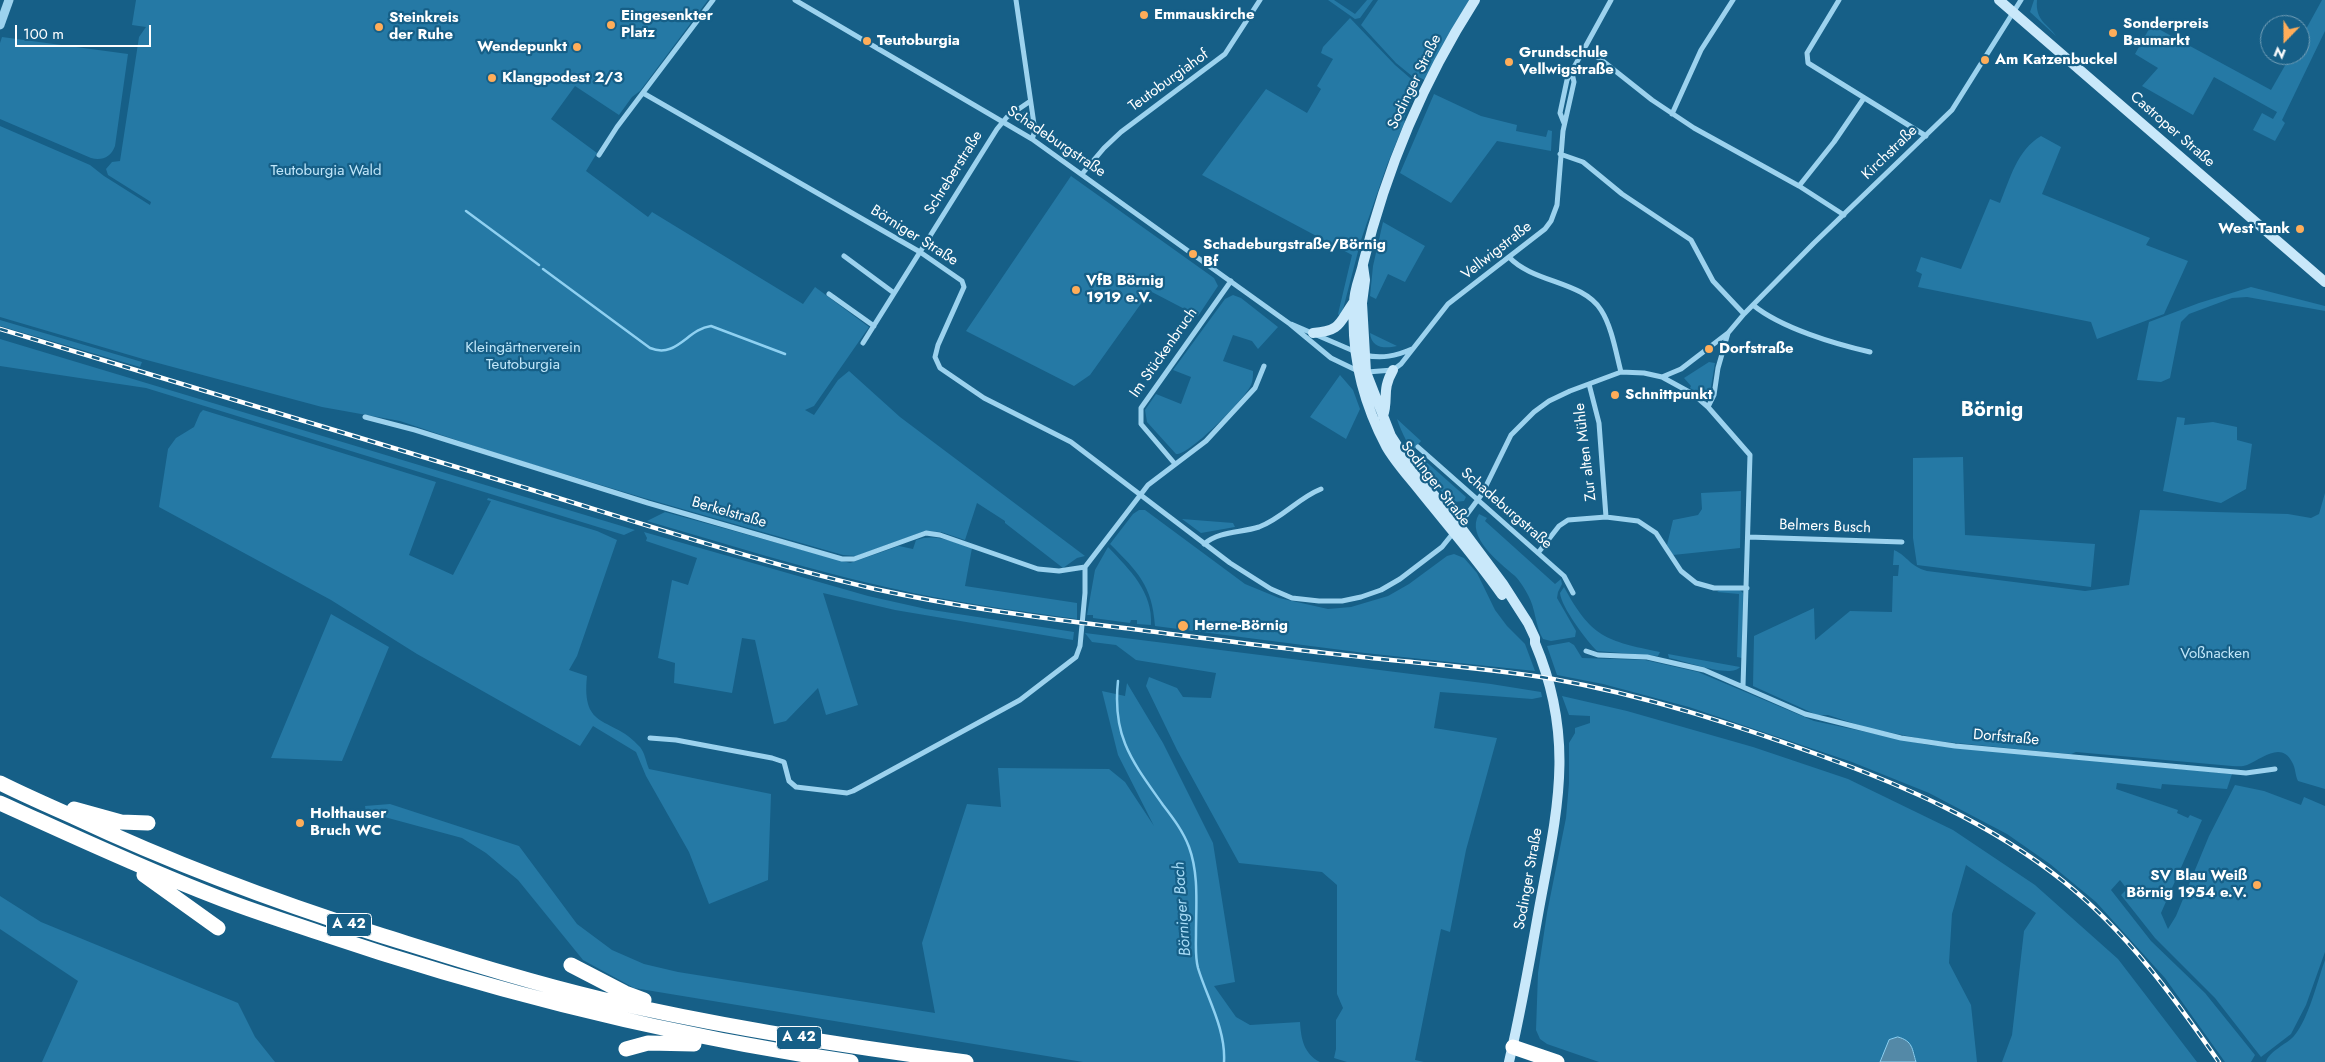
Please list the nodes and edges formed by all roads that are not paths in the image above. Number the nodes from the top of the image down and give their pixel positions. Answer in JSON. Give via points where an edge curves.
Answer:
{"nodes":[{"id":1,"x":9,"y":0,"type":"edge"},
{"id":2,"x":713,"y":0,"type":"edge"},
{"id":3,"x":795,"y":0,"type":"edge"},
{"id":4,"x":1016,"y":0,"type":"edge"},
{"id":5,"x":1260,"y":0,"type":"edge"},
{"id":6,"x":1475,"y":0,"type":"edge"},
{"id":7,"x":1611,"y":0,"type":"edge"},
{"id":8,"x":1733,"y":0,"type":"edge"},
{"id":9,"x":1839,"y":0,"type":"edge"},
{"id":10,"x":1999,"y":0,"type":"edge"},
{"id":11,"x":2021,"y":0,"type":"edge"},
{"id":12,"x":2014,"y":12,"type":"junction"},
{"id":13,"x":0,"y":25,"type":"edge"},
{"id":14,"x":1583,"y":49,"type":"junction"},
{"id":15,"x":643,"y":93,"type":"junction"},
{"id":16,"x":1864,"y":98,"type":"junction"},
{"id":17,"x":1029,"y":102,"type":"junction"},
{"id":18,"x":1672,"y":114,"type":"junction"},
{"id":19,"x":1003,"y":121,"type":"junction"},
{"id":20,"x":1926,"y":136,"type":"junction"},
{"id":21,"x":1032,"y":139,"type":"junction"},
{"id":22,"x":1560,"y":154,"type":"junction"},
{"id":23,"x":599,"y":155,"type":"dead end"},
{"id":24,"x":1082,"y":174,"type":"junction"},
{"id":25,"x":1799,"y":186,"type":"junction"},
{"id":26,"x":1844,"y":215,"type":"junction"},
{"id":27,"x":920,"y":252,"type":"junction"},
{"id":28,"x":844,"y":256,"type":"dead end"},
{"id":29,"x":1509,"y":257,"type":"junction"},
{"id":30,"x":1363,"y":266,"type":"junction"},
{"id":31,"x":1231,"y":281,"type":"junction"},
{"id":32,"x":2325,"y":282,"type":"edge"},
{"id":33,"x":894,"y":293,"type":"junction"},
{"id":34,"x":829,"y":294,"type":"dead end"},
{"id":35,"x":1354,"y":302,"type":"junction"},
{"id":36,"x":1753,"y":305,"type":"junction"},
{"id":37,"x":1744,"y":314,"type":"junction"},
{"id":38,"x":1290,"y":324,"type":"junction"},
{"id":39,"x":874,"y":326,"type":"junction"},
{"id":40,"x":1728,"y":333,"type":"junction"},
{"id":41,"x":1313,"y":334,"type":"junction"},
{"id":42,"x":863,"y":343,"type":"dead end"},
{"id":43,"x":1412,"y":349,"type":"junction"},
{"id":44,"x":1870,"y":352,"type":"dead end"},
{"id":45,"x":1360,"y":353,"type":"junction"},
{"id":46,"x":1264,"y":366,"type":"dead end"},
{"id":47,"x":1393,"y":370,"type":"junction"},
{"id":48,"x":1362,"y":372,"type":"junction"},
{"id":49,"x":1621,"y":372,"type":"junction"},
{"id":50,"x":1662,"y":378,"type":"junction"},
{"id":51,"x":1590,"y":384,"type":"junction"},
{"id":52,"x":1708,"y":407,"type":"junction"},
{"id":53,"x":365,"y":417,"type":"dead end"},
{"id":54,"x":1383,"y":417,"type":"junction"},
{"id":55,"x":1418,"y":447,"type":"dead end"},
{"id":56,"x":1175,"y":464,"type":"junction"},
{"id":57,"x":1321,"y":489,"type":"dead end"},
{"id":58,"x":1139,"y":496,"type":"junction"},
{"id":59,"x":1478,"y":500,"type":"junction"},
{"id":60,"x":1606,"y":517,"type":"junction"},
{"id":61,"x":1456,"y":529,"type":"junction"},
{"id":62,"x":1748,"y":537,"type":"junction"},
{"id":63,"x":1902,"y":542,"type":"dead end"},
{"id":64,"x":1204,"y":544,"type":"junction"},
{"id":65,"x":1538,"y":553,"type":"junction"},
{"id":66,"x":1085,"y":567,"type":"junction"},
{"id":67,"x":1747,"y":588,"type":"junction"},
{"id":68,"x":1573,"y":593,"type":"dead end"},
{"id":69,"x":1586,"y":651,"type":"dead end"},
{"id":70,"x":1743,"y":686,"type":"junction"},
{"id":71,"x":650,"y":738,"type":"dead end"},
{"id":72,"x":2275,"y":769,"type":"dead end"},
{"id":73,"x":4,"y":785,"type":"edge"},
{"id":74,"x":0,"y":803,"type":"edge"},
{"id":75,"x":148,"y":822,"type":"dead end"},
{"id":76,"x":105,"y":850,"type":"junction"},
{"id":77,"x":218,"y":928,"type":"dead end"},
{"id":78,"x":571,"y":965,"type":"dead end"},
{"id":79,"x":704,"y":1021,"type":"junction"},
{"id":80,"x":626,"y":1049,"type":"dead end"},
{"id":81,"x":781,"y":1051,"type":"junction"},
{"id":82,"x":1511,"y":1055,"type":"edge"},
{"id":83,"x":851,"y":1062,"type":"edge"},
{"id":84,"x":966,"y":1062,"type":"edge"},
{"id":85,"x":1557,"y":1062,"type":"edge"}],
"edges":[{"from":1,"to":13,"type":"street"},
{"from":2,"to":15,"type":"street"},
{"from":3,"to":19,"type":"street","name":"Schadeburgstraße"},
{"from":4,"to":17,"type":"street"},
{"from":5,"to":24,"type":"street","name":"Teutoburgiahof","via":[[1225,54],[1121,132]]},
{"from":6,"to":30,"type":"main road","name":"Sodinger Straße","via":[[1442,57],[1406,133],[1377,208]]},
{"from":7,"to":14,"type":"street","name":"Vellwigstraße"},
{"from":8,"to":18,"type":"street","via":[[1701,50]]},
{"from":9,"to":16,"type":"street","via":[[1806,58],[1812,66]]},
{"from":10,"to":12,"type":"main road","name":"Castroper Straße"},
{"from":11,"to":12,"type":"street","name":"Kirchstraße"},
{"from":12,"to":20,"type":"street","name":"Kirchstraße","via":[[1962,98]]},
{"from":12,"to":32,"type":"main road","name":"Castroper Straße"},
{"from":14,"to":18,"type":"street","via":[[1600,58]]},
{"from":14,"to":22,"type":"street","name":"Vellwigstraße","via":[[1567,80],[1560,108],[1564,123]]},
{"from":15,"to":23,"type":"street"},
{"from":15,"to":27,"type":"street","name":"Börniger Straße"},
{"from":16,"to":20,"type":"street"},
{"from":16,"to":25,"type":"street"},
{"from":17,"to":19,"type":"street","name":"Schreberstraße"},
{"from":17,"to":21,"type":"street","via":[[1034,131]]},
{"from":18,"to":25,"type":"street"},
{"from":19,"to":21,"type":"street","name":"Schadeburgstraße"},
{"from":19,"to":27,"type":"street","name":"Schreberstraße"},
{"from":20,"to":26,"type":"street","name":"Kirchstraße"},
{"from":21,"to":24,"type":"street","name":"Schadeburgstraße"},
{"from":22,"to":29,"type":"street","name":"Vellwigstraße","via":[[1556,205],[1551,221]]},
{"from":22,"to":37,"type":"street","via":[[1583,162],[1622,194],[1692,240],[1713,281]]},
{"from":24,"to":31,"type":"street","name":"Schadeburgstraße"},
{"from":25,"to":26,"type":"street"},
{"from":26,"to":36,"type":"street","name":"Kirchstraße"},
{"from":27,"to":33,"type":"street","name":"Schreberstraße"},
{"from":27,"to":58,"type":"street","name":"Börniger Straße","via":[[962,282],[964,287],[938,345],[935,357],[940,368],[984,398],[1071,442]]},
{"from":28,"to":33,"type":"street"},
{"from":29,"to":43,"type":"street","name":"Vellwigstraße","via":[[1448,304]]},
{"from":29,"to":49,"type":"street","via":[[1524,270],[1578,292],[1597,304],[1605,317]]},
{"from":30,"to":35,"type":"main road","name":"Sodinger Straße","via":[[1357,278]]},
{"from":30,"to":45,"type":"main road","name":"Sodinger Straße"},
{"from":31,"to":38,"type":"street","name":"Schadeburgstraße"},
{"from":31,"to":56,"type":"street","name":"Im Stückenbruch","via":[[1140,408],[1141,424]]},
{"from":33,"to":39,"type":"street","name":"Schreberstraße"},
{"from":34,"to":39,"type":"street"},
{"from":35,"to":41,"type":"main road","via":[[1338,326]]},
{"from":35,"to":45,"type":"main road","name":"Sodinger Straße"},
{"from":36,"to":37,"type":"street","name":"Kirchstraße"},
{"from":36,"to":44,"type":"street","via":[[1789,327]]},
{"from":37,"to":40,"type":"street","name":"Kirchstraße"},
{"from":38,"to":41,"type":"street","name":"Schadeburgstraße"},
{"from":38,"to":48,"type":"street","name":"Schadeburgstraße","via":[[1331,358]]},
{"from":39,"to":42,"type":"street","name":"Schreberstraße"},
{"from":40,"to":50,"type":"street","name":"Kirchstraße","via":[[1682,369]]},
{"from":40,"to":52,"type":"street","name":"Kirchstraße","via":[[1714,395]]},
{"from":41,"to":45,"type":"street","name":"Schadeburgstraße"},
{"from":43,"to":45,"type":"street","via":[[1387,357]]},
{"from":43,"to":47,"type":"street","name":"Vellwigstraße","via":[[1408,358]]},
{"from":45,"to":48,"type":"main road","name":"Sodinger Straße"},
{"from":46,"to":56,"type":"street","via":[[1250,393],[1206,441]]},
{"from":47,"to":48,"type":"street"},
{"from":47,"to":54,"type":"main road","via":[[1384,389]]},
{"from":48,"to":54,"type":"main road","name":"Sodinger Straße"},
{"from":48,"to":61,"type":"main road","name":"Sodinger Straße","via":[[1371,414],[1387,448]]},
{"from":49,"to":50,"type":"street"},
{"from":49,"to":51,"type":"street"},
{"from":50,"to":52,"type":"street","via":[[1693,394]]},
{"from":51,"to":59,"type":"street","via":[[1549,401],[1520,426],[1504,447]]},
{"from":51,"to":60,"type":"street","name":"Zur alten Mühle","via":[[1598,424]]},
{"from":52,"to":62,"type":"street","via":[[1750,455]]},
{"from":53,"to":66,"type":"street","name":"Berkelstraße","via":[[842,559],[854,559],[926,533],[940,534],[1047,571]]},
{"from":54,"to":61,"type":"main road","name":"Sodinger Straße","via":[[1398,451]]},
{"from":55,"to":59,"type":"street","name":"Schadeburgstraße"},
{"from":56,"to":58,"type":"street"},
{"from":57,"to":64,"type":"street","via":[[1307,494],[1294,507],[1258,527],[1218,535]]},
{"from":58,"to":64,"type":"street"},
{"from":58,"to":66,"type":"street"},
{"from":59,"to":61,"type":"street"},
{"from":59,"to":65,"type":"street","name":"Schadeburgstraße"},
{"from":60,"to":65,"type":"street","via":[[1563,522]]},
{"from":60,"to":67,"type":"street","via":[[1645,524],[1656,533],[1681,571],[1696,583],[1714,588]]},
{"from":61,"to":64,"type":"street","via":[[1442,547],[1400,580],[1381,590],[1342,601],[1292,598],[1251,578]]},
{"from":61,"to":82,"type":"main road","name":"Sodinger Straße","via":[[1528,623],[1552,695],[1560,744],[1560,783]]},
{"from":62,"to":63,"type":"street","name":"Belmers Busch"},
{"from":62,"to":67,"type":"street"},
{"from":65,"to":68,"type":"street","name":"Schadeburgstraße","via":[[1564,576]]},
{"from":66,"to":71,"type":"street","via":[[1080,646],[1076,657],[1020,700],[853,791],[796,788],[789,781],[784,762],[676,740]]},
{"from":67,"to":70,"type":"street"},
{"from":69,"to":70,"type":"street","name":"Dorfstraße","via":[[1598,656],[1647,657],[1675,663],[1704,670]]},
{"from":70,"to":72,"type":"street","name":"Dorfstraße","via":[[1805,714],[1921,742],[2246,773]]},
{"from":73,"to":75,"type":"highway","via":[[121,822]]},
{"from":73,"to":79,"type":"highway","number":"A 42","via":[[159,856],[310,913],[518,978]]},
{"from":74,"to":76,"type":"highway","number":"A 42"},
{"from":76,"to":77,"type":"highway"},
{"from":76,"to":81,"type":"highway","number":"A 42","via":[[214,896],[454,977],[599,1015]]},
{"from":78,"to":79,"type":"highway","via":[[641,1000],[676,1008]]},
{"from":79,"to":84,"type":"highway","number":"A 42","via":[[808,1040]]},
{"from":80,"to":81,"type":"highway","via":[[648,1043],[685,1042],[749,1053]]},
{"from":81,"to":83,"type":"highway","number":"A 42"},
{"from":82,"to":85,"type":"highway"}]}
